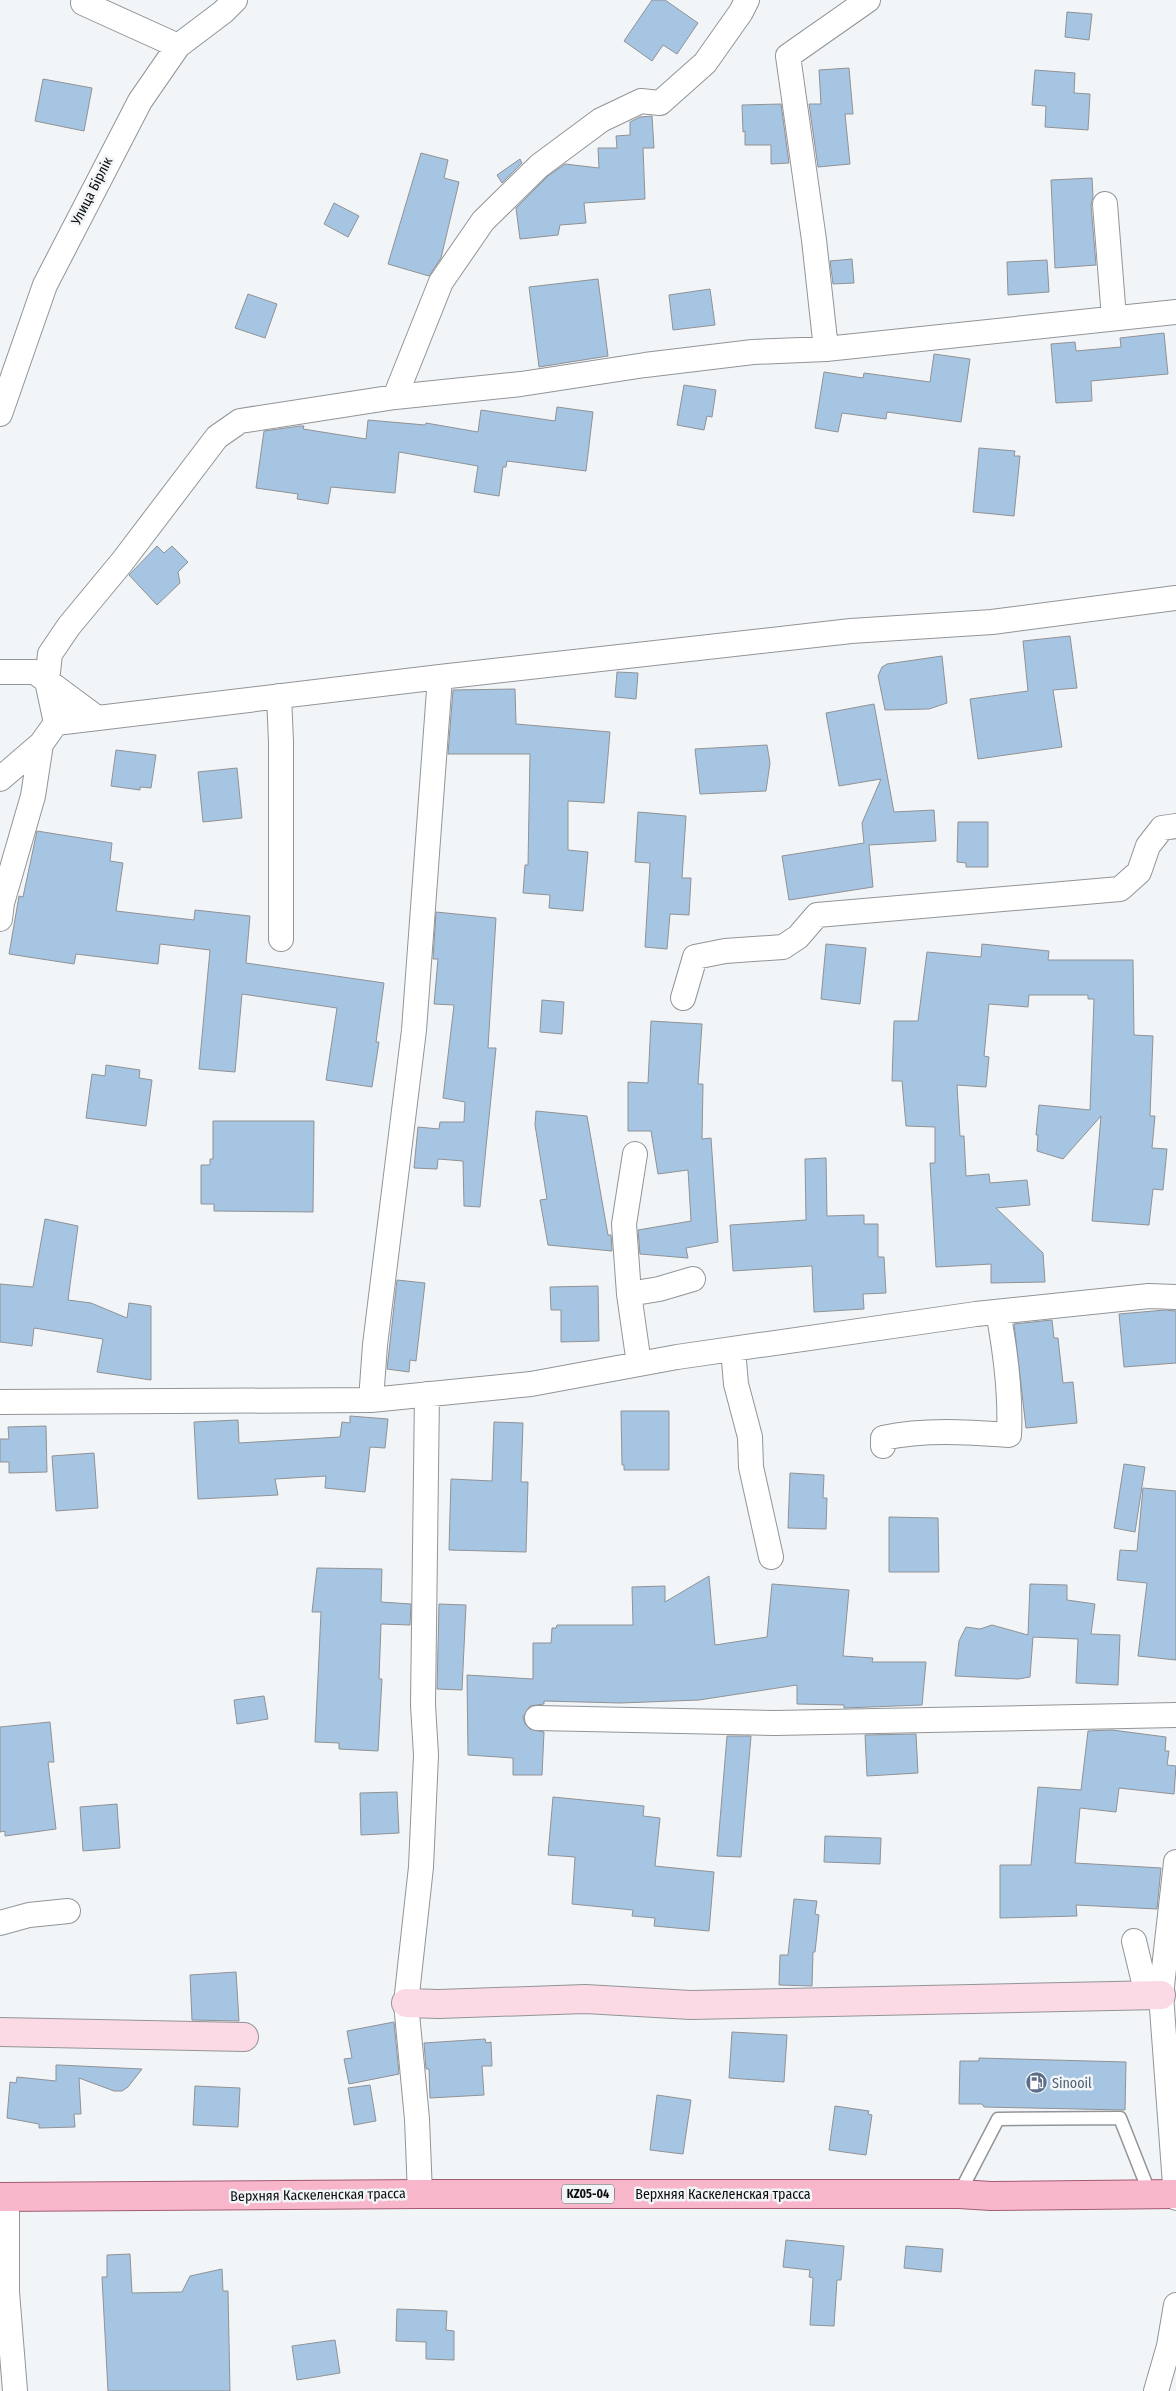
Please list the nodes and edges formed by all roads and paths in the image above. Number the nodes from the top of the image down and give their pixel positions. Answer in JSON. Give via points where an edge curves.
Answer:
{"nodes":[{"id":1,"x":235,"y":0,"type":"edge"},
{"id":2,"x":747,"y":0,"type":"edge"},
{"id":3,"x":868,"y":0,"type":"edge"},
{"id":4,"x":83,"y":3,"type":"dead end"},
{"id":5,"x":178,"y":46,"type":"junction"},
{"id":6,"x":1105,"y":204,"type":"dead end"},
{"id":7,"x":1176,"y":312,"type":"edge"},
{"id":8,"x":1114,"y":318,"type":"junction"},
{"id":9,"x":826,"y":349,"type":"junction"},
{"id":10,"x":395,"y":397,"type":"junction"},
{"id":11,"x":0,"y":414,"type":"edge"},
{"id":12,"x":1176,"y":598,"type":"edge"},
{"id":13,"x":0,"y":672,"type":"edge"},
{"id":14,"x":440,"y":677,"type":"junction"},
{"id":15,"x":47,"y":681,"type":"junction"},
{"id":16,"x":279,"y":696,"type":"junction"},
{"id":17,"x":97,"y":718,"type":"junction"},
{"id":18,"x":56,"y":723,"type":"junction"},
{"id":19,"x":41,"y":744,"type":"junction"},
{"id":20,"x":0,"y":779,"type":"edge"},
{"id":21,"x":1176,"y":826,"type":"edge"},
{"id":22,"x":0,"y":919,"type":"edge"},
{"id":23,"x":281,"y":939,"type":"dead end"},
{"id":24,"x":683,"y":998,"type":"dead end"},
{"id":25,"x":635,"y":1154,"type":"dead end"},
{"id":26,"x":693,"y":1279,"type":"dead end"},
{"id":27,"x":629,"y":1294,"type":"junction"},
{"id":28,"x":1176,"y":1297,"type":"edge"},
{"id":29,"x":998,"y":1312,"type":"junction"},
{"id":30,"x":733,"y":1349,"type":"junction"},
{"id":31,"x":638,"y":1364,"type":"junction"},
{"id":32,"x":427,"y":1394,"type":"junction"},
{"id":33,"x":371,"y":1400,"type":"junction"},
{"id":34,"x":0,"y":1402,"type":"edge"},
{"id":35,"x":883,"y":1446,"type":"dead end"},
{"id":36,"x":771,"y":1557,"type":"dead end"},
{"id":37,"x":1176,"y":1715,"type":"edge"},
{"id":38,"x":537,"y":1718,"type":"dead end"},
{"id":39,"x":1176,"y":1862,"type":"edge"},
{"id":40,"x":68,"y":1911,"type":"dead end"},
{"id":41,"x":0,"y":1923,"type":"edge"},
{"id":42,"x":1134,"y":1941,"type":"dead end"},
{"id":43,"x":1154,"y":1995,"type":"junction"},
{"id":44,"x":406,"y":2003,"type":"junction"},
{"id":45,"x":0,"y":2030,"type":"edge"},
{"id":46,"x":244,"y":2037,"type":"dead end"},
{"id":47,"x":1172,"y":2104,"type":"edge"},
{"id":48,"x":420,"y":2194,"type":"junction"},
{"id":49,"x":959,"y":2194,"type":"junction"},
{"id":50,"x":1169,"y":2195,"type":"edge"},
{"id":51,"x":4,"y":2197,"type":"edge"},
{"id":52,"x":4,"y":2294,"type":"edge"},
{"id":53,"x":1176,"y":2305,"type":"edge"},
{"id":54,"x":4,"y":2339,"type":"edge"},
{"id":55,"x":0,"y":2376,"type":"edge"},
{"id":56,"x":15,"y":2391,"type":"edge"},
{"id":57,"x":1156,"y":2391,"type":"edge"}],
"edges":[{"from":1,"to":5,"type":"street","name":"Улица Бірлік"},
{"from":2,"to":10,"type":"street","via":[[705,63],[660,103],[641,101],[602,120],[540,166],[484,221],[441,282]]},
{"from":3,"to":9,"type":"street","via":[[788,56]]},
{"from":4,"to":5,"type":"street"},
{"from":5,"to":11,"type":"street","name":"Улица Бірлік","via":[[140,101],[45,285]]},
{"from":6,"to":8,"type":"street"},
{"from":7,"to":8,"type":"street"},
{"from":8,"to":9,"type":"street"},
{"from":9,"to":10,"type":"street","via":[[753,352],[521,384]]},
{"from":10,"to":15,"type":"street","via":[[240,421],[217,437],[69,626],[50,654]]},
{"from":12,"to":14,"type":"street","via":[[992,622],[851,630]]},
{"from":13,"to":15,"type":"street","via":[[35,672]]},
{"from":14,"to":16,"type":"street"},
{"from":14,"to":33,"type":"street","via":[[414,1030]]},
{"from":15,"to":17,"type":"street"},
{"from":15,"to":18,"type":"street"},
{"from":16,"to":17,"type":"street"},
{"from":16,"to":23,"type":"street"},
{"from":17,"to":18,"type":"street"},
{"from":18,"to":19,"type":"street"},
{"from":19,"to":20,"type":"street"},
{"from":19,"to":22,"type":"street","via":[[33,796]]},
{"from":21,"to":24,"type":"street","via":[[1162,828],[1148,846],[1139,872],[1120,889],[817,915],[798,937],[783,947],[725,951],[695,957]]},
{"from":25,"to":27,"type":"street","via":[[624,1224]]},
{"from":26,"to":27,"type":"street"},
{"from":27,"to":31,"type":"street"},
{"from":28,"to":29,"type":"street","via":[[1149,1296]]},
{"from":29,"to":30,"type":"street"},
{"from":29,"to":35,"type":"street","via":[[1006,1355],[1009,1435],[970,1432],[900,1434],[883,1438]]},
{"from":30,"to":31,"type":"street"},
{"from":30,"to":36,"type":"street","via":[[736,1384],[750,1437],[751,1467]]},
{"from":31,"to":32,"type":"street","via":[[530,1384]]},
{"from":32,"to":33,"type":"street"},
{"from":32,"to":44,"type":"street","via":[[423,1705],[426,1755],[421,1867]]},
{"from":33,"to":34,"type":"street"},
{"from":37,"to":38,"type":"street","via":[[775,1722]]},
{"from":39,"to":43,"type":"street"},
{"from":40,"to":41,"type":"street","via":[[29,1915]]},
{"from":42,"to":43,"type":"street"},
{"from":43,"to":44,"type":"street","via":[[691,2005],[585,2000]]},
{"from":43,"to":47,"type":"street"},
{"from":44,"to":48,"type":"street"},
{"from":45,"to":46,"type":"street"},
{"from":47,"to":50,"type":"street"},
{"from":48,"to":49,"type":"main road","name":"Верхняя Каскеленская трасса","number":"KZ05-04"},
{"from":48,"to":51,"type":"main road","name":"Верхняя Каскеленская трасса","number":"KZ05-04"},
{"from":49,"to":50,"type":"main road","name":"Верхняя Каскеленская трасса","number":"KZ05-04"},
{"from":49,"to":50,"type":"lane","via":[[998,2119],[1120,2118]]},
{"from":51,"to":52,"type":"street"},
{"from":52,"to":54,"type":"street"},
{"from":53,"to":57,"type":"street"},
{"from":54,"to":55,"type":"street"},
{"from":54,"to":56,"type":"street"}]}
